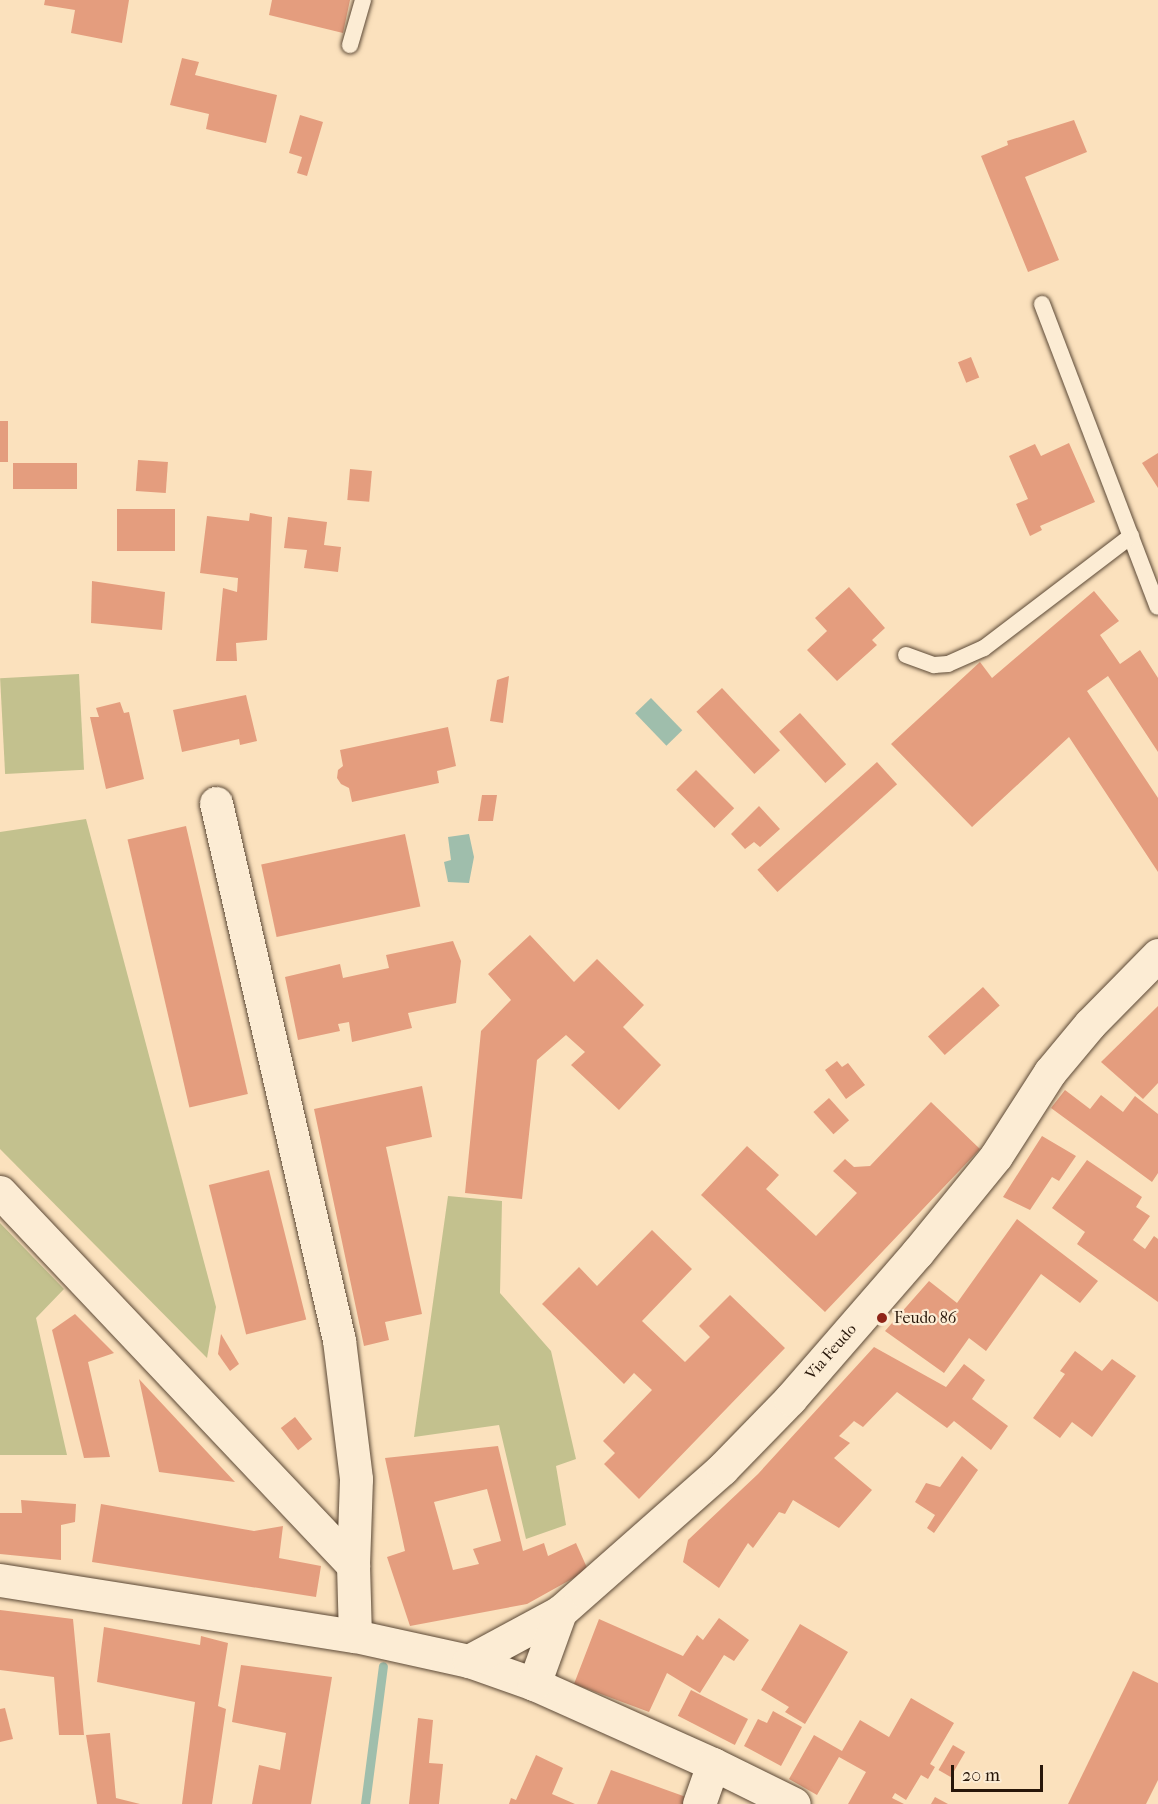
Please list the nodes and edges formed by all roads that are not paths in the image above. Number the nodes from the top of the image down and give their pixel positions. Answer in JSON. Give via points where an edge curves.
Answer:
{"nodes":[{"id":1,"x":363,"y":0,"type":"edge"},
{"id":2,"x":350,"y":45,"type":"dead end"},
{"id":3,"x":1042,"y":304,"type":"dead end"},
{"id":4,"x":1131,"y":536,"type":"junction"},
{"id":5,"x":1158,"y":607,"type":"edge"},
{"id":6,"x":906,"y":655,"type":"dead end"},
{"id":7,"x":216,"y":803,"type":"dead end"},
{"id":8,"x":1158,"y":955,"type":"edge"},
{"id":9,"x":0,"y":1192,"type":"edge"},
{"id":10,"x":353,"y":1565,"type":"junction"},
{"id":11,"x":0,"y":1580,"type":"edge"},
{"id":12,"x":560,"y":1612,"type":"junction"},
{"id":13,"x":355,"y":1636,"type":"junction"},
{"id":14,"x":469,"y":1660,"type":"junction"},
{"id":15,"x":534,"y":1684,"type":"junction"},
{"id":16,"x":713,"y":1764,"type":"junction"},
{"id":17,"x":699,"y":1804,"type":"edge"},
{"id":18,"x":794,"y":1804,"type":"edge"}],
"edges":[{"from":1,"to":2,"type":"lane"},
{"from":3,"to":4,"type":"lane"},
{"from":4,"to":5,"type":"lane"},
{"from":4,"to":6,"type":"lane","via":[[984,648],[948,664],[934,665]]},
{"from":7,"to":10,"type":"street","via":[[339,1340],[356,1479]]},
{"from":8,"to":12,"type":"street","name":"Via Feudo","via":[[1090,1024],[1050,1072],[996,1156],[958,1205],[790,1399],[722,1469]]},
{"from":9,"to":10,"type":"street"},
{"from":10,"to":13,"type":"street"},
{"from":11,"to":13,"type":"street"},
{"from":12,"to":14,"type":"street","name":"Via Feudo"},
{"from":12,"to":15,"type":"street"},
{"from":13,"to":14,"type":"street"},
{"from":14,"to":15,"type":"street"},
{"from":15,"to":16,"type":"street"},
{"from":16,"to":17,"type":"street"},
{"from":16,"to":18,"type":"street"}]}
